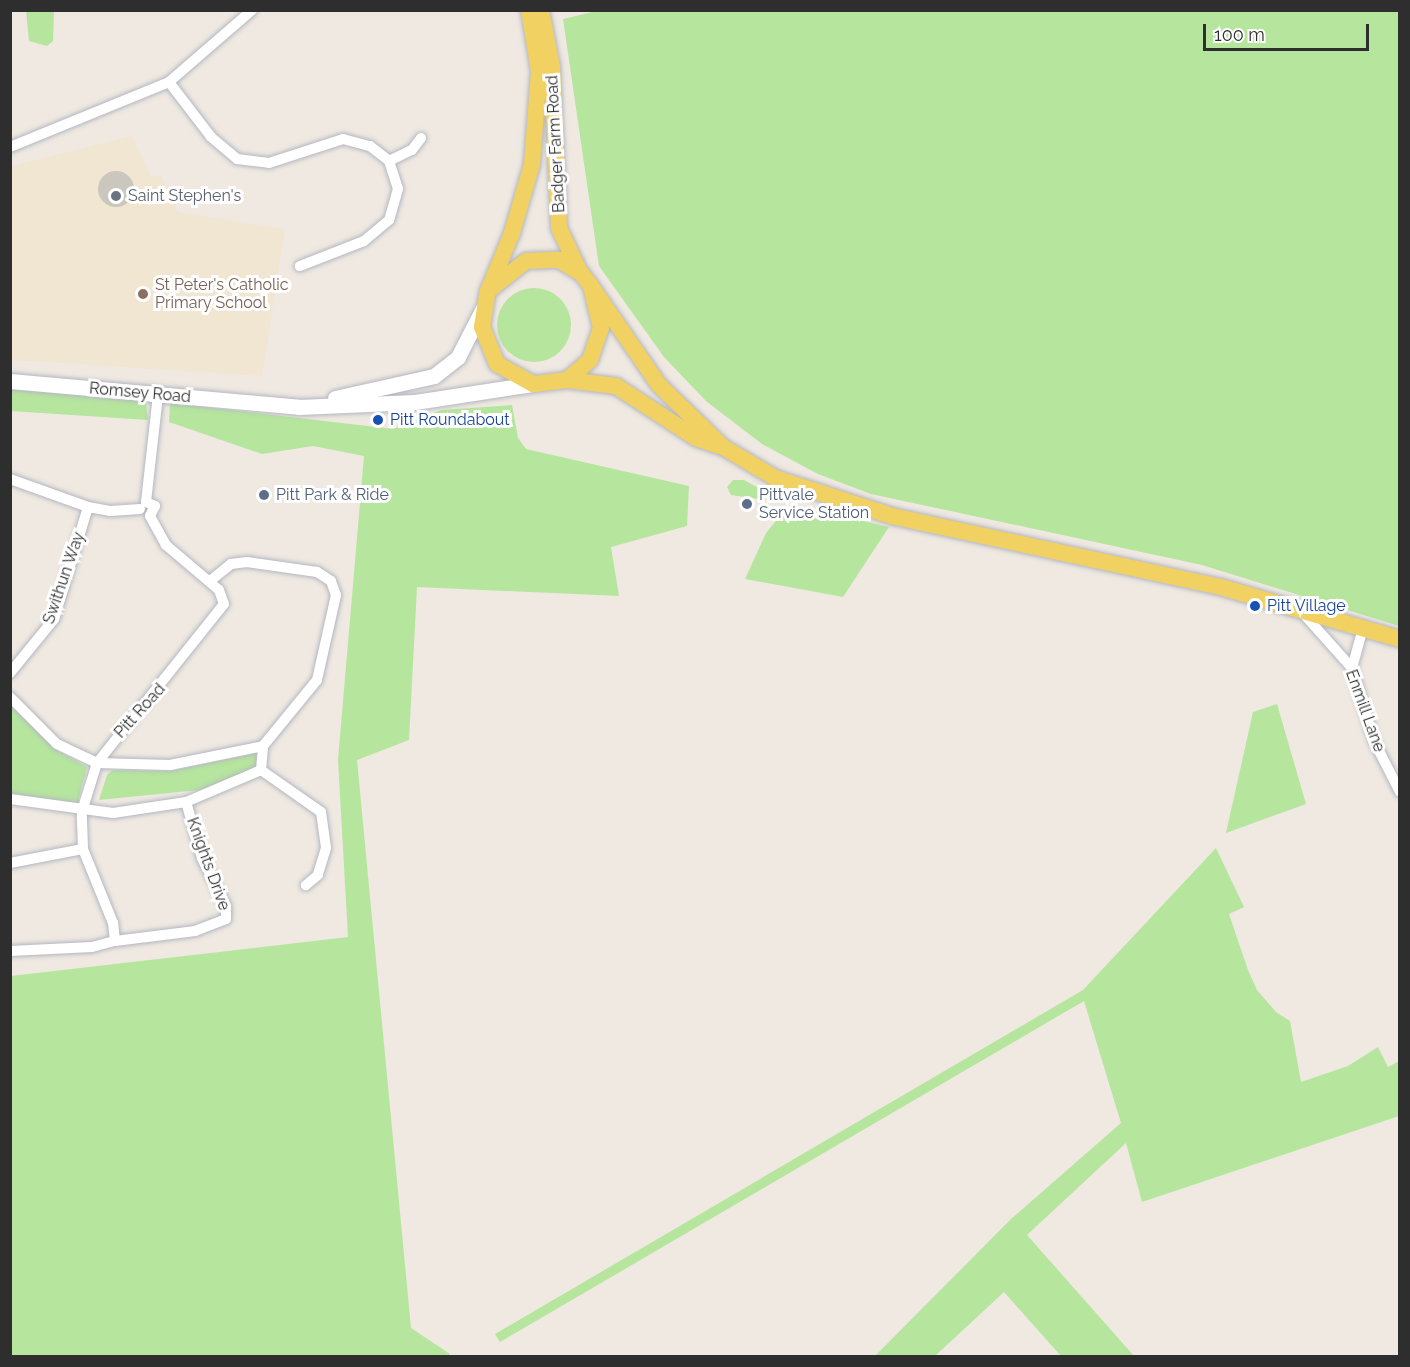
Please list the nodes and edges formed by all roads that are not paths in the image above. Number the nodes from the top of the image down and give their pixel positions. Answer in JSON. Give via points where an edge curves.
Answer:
{"nodes":[{"id":1,"x":252,"y":10,"type":"edge"},
{"id":2,"x":529,"y":10,"type":"edge"},
{"id":3,"x":533,"y":10,"type":"edge"},
{"id":4,"x":541,"y":10,"type":"edge"},
{"id":5,"x":536,"y":41,"type":"junction"},
{"id":6,"x":169,"y":82,"type":"junction"},
{"id":7,"x":421,"y":138,"type":"dead end"},
{"id":8,"x":10,"y":147,"type":"edge"},
{"id":9,"x":389,"y":161,"type":"junction"},
{"id":10,"x":300,"y":266,"type":"dead end"},
{"id":11,"x":586,"y":279,"type":"junction"},
{"id":12,"x":486,"y":298,"type":"junction"},
{"id":13,"x":567,"y":380,"type":"junction"},
{"id":14,"x":10,"y":381,"type":"edge"},
{"id":15,"x":533,"y":384,"type":"junction"},
{"id":16,"x":158,"y":395,"type":"junction"},
{"id":17,"x":269,"y":403,"type":"junction"},
{"id":18,"x":723,"y":447,"type":"junction"},
{"id":19,"x":10,"y":479,"type":"edge"},
{"id":20,"x":143,"y":506,"type":"junction"},
{"id":21,"x":88,"y":507,"type":"junction"},
{"id":22,"x":209,"y":582,"type":"junction"},
{"id":23,"x":1299,"y":610,"type":"junction"},
{"id":24,"x":1363,"y":628,"type":"junction"},
{"id":25,"x":1400,"y":639,"type":"edge"},
{"id":26,"x":1352,"y":668,"type":"junction"},
{"id":27,"x":10,"y":673,"type":"edge"},
{"id":28,"x":10,"y":698,"type":"edge"},
{"id":29,"x":264,"y":746,"type":"junction"},
{"id":30,"x":97,"y":763,"type":"junction"},
{"id":31,"x":261,"y":770,"type":"junction"},
{"id":32,"x":1400,"y":792,"type":"edge"},
{"id":33,"x":10,"y":799,"type":"edge"},
{"id":34,"x":186,"y":802,"type":"junction"},
{"id":35,"x":82,"y":811,"type":"junction"},
{"id":36,"x":83,"y":849,"type":"junction"},
{"id":37,"x":10,"y":863,"type":"edge"},
{"id":38,"x":306,"y":885,"type":"dead end"},
{"id":39,"x":115,"y":941,"type":"junction"},
{"id":40,"x":10,"y":951,"type":"edge"}],
"edges":[{"from":1,"to":6,"type":"street"},
{"from":2,"to":5,"type":"main road","name":"Badger Farm Road"},
{"from":3,"to":5,"type":"street","name":"Badger Farm Road"},
{"from":4,"to":11,"type":"main road","name":"Badger Farm Road","via":[[552,67],[560,228]]},
{"from":5,"to":12,"type":"main road","name":"Badger Farm Road","via":[[538,106],[532,164],[512,233]]},
{"from":6,"to":8,"type":"street"},
{"from":6,"to":9,"type":"street","via":[[211,137],[237,159],[269,163],[344,139],[370,146]]},
{"from":7,"to":9,"type":"street","via":[[396,162]]},
{"from":9,"to":10,"type":"street","via":[[398,189],[389,220],[364,241]]},
{"from":11,"to":12,"type":"main road","via":[[559,260],[526,261]]},
{"from":11,"to":13,"type":"main road","via":[[601,328],[596,348]]},
{"from":11,"to":18,"type":"main road","via":[[659,385]]},
{"from":12,"to":15,"type":"main road","via":[[482,327],[490,355],[511,376]]},
{"from":12,"to":17,"type":"main road","name":"Romsey Road","via":[[458,357],[434,376],[333,399]]},
{"from":13,"to":15,"type":"main road"},
{"from":13,"to":18,"type":"main road","via":[[616,386],[696,438]]},
{"from":14,"to":16,"type":"main road","name":"Romsey Road"},
{"from":15,"to":17,"type":"main road","name":"Romsey Road","via":[[415,402],[299,407]]},
{"from":16,"to":17,"type":"main road","name":"Romsey Road"},
{"from":16,"to":20,"type":"street"},
{"from":18,"to":23,"type":"main road","via":[[775,478],[831,500],[1224,588]]},
{"from":19,"to":21,"type":"street"},
{"from":20,"to":21,"type":"street","via":[[119,512]]},
{"from":20,"to":22,"type":"street","name":"Pitt Road","via":[[155,508],[150,516],[166,545]]},
{"from":21,"to":27,"type":"street","name":"Swithun Way","via":[[54,619]]},
{"from":22,"to":29,"type":"street","via":[[231,564],[247,562],[317,573],[331,581],[336,595],[317,680]]},
{"from":22,"to":30,"type":"street","name":"Pitt Road","via":[[223,596],[222,611]]},
{"from":23,"to":24,"type":"main road"},
{"from":23,"to":26,"type":"street","name":"Enmill Lane"},
{"from":24,"to":25,"type":"main road"},
{"from":24,"to":26,"type":"street"},
{"from":26,"to":32,"type":"street","name":"Enmill Lane","via":[[1374,741]]},
{"from":28,"to":30,"type":"street","via":[[57,744]]},
{"from":29,"to":30,"type":"street","via":[[170,765]]},
{"from":29,"to":31,"type":"street"},
{"from":30,"to":35,"type":"street","name":"Pitt Road"},
{"from":31,"to":34,"type":"street"},
{"from":31,"to":38,"type":"street","via":[[321,812],[326,848],[318,875]]},
{"from":33,"to":35,"type":"street"},
{"from":34,"to":35,"type":"street","via":[[113,813]]},
{"from":34,"to":39,"type":"street","name":"Knights Drive","via":[[202,858],[226,906],[226,919],[195,931]]},
{"from":35,"to":36,"type":"street","name":"Pitt Road"},
{"from":36,"to":37,"type":"street"},
{"from":36,"to":39,"type":"street","name":"Pitt Road","via":[[113,923]]},
{"from":39,"to":40,"type":"street","via":[[92,947]]}]}
